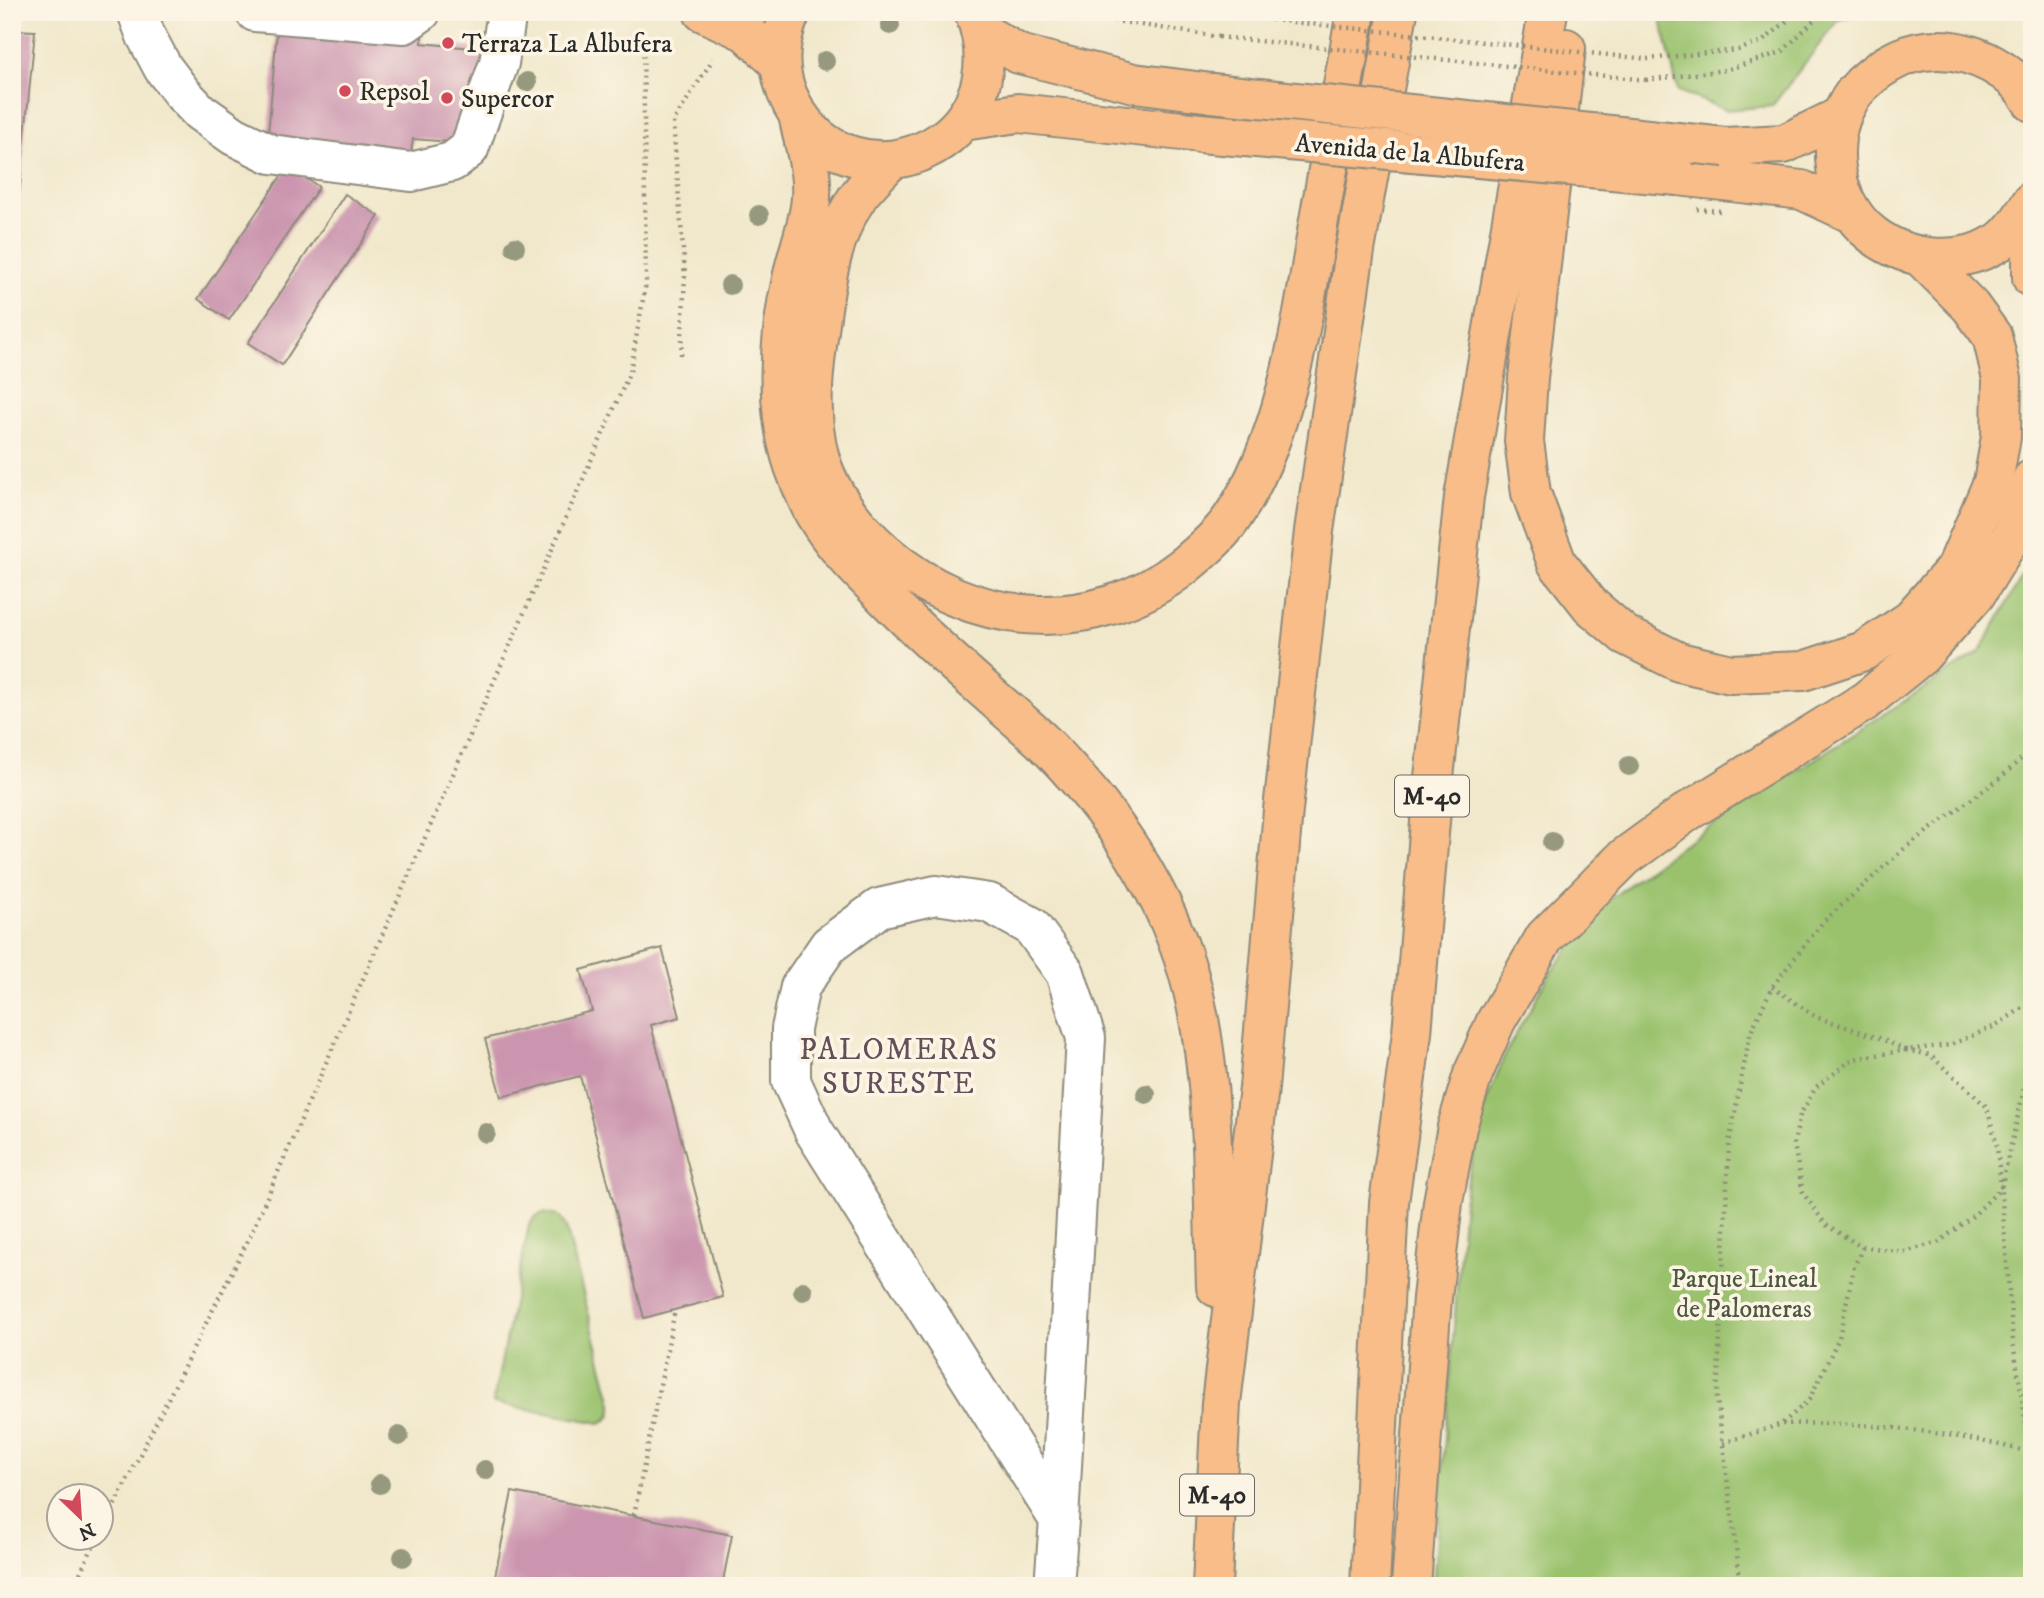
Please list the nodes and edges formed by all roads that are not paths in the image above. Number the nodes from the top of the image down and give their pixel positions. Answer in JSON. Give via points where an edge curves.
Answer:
{"nodes":[{"id":1,"x":137,"y":12,"type":"edge"},
{"id":2,"x":255,"y":12,"type":"edge"},
{"id":3,"x":421,"y":12,"type":"edge"},
{"id":4,"x":508,"y":12,"type":"edge"},
{"id":5,"x":704,"y":12,"type":"edge"},
{"id":6,"x":791,"y":12,"type":"edge"},
{"id":7,"x":1356,"y":12,"type":"edge"},
{"id":8,"x":1398,"y":12,"type":"edge"},
{"id":9,"x":1548,"y":12,"type":"edge"},
{"id":10,"x":1570,"y":12,"type":"edge"},
{"id":11,"x":979,"y":23,"type":"edge"},
{"id":12,"x":779,"y":63,"type":"junction"},
{"id":13,"x":2030,"y":97,"type":"edge"},
{"id":14,"x":1840,"y":116,"type":"junction"},
{"id":15,"x":799,"y":119,"type":"junction"},
{"id":16,"x":963,"y":121,"type":"junction"},
{"id":17,"x":891,"y":160,"type":"junction"},
{"id":18,"x":2032,"y":201,"type":"edge"},
{"id":19,"x":1853,"y":214,"type":"junction"},
{"id":20,"x":2032,"y":239,"type":"edge"},
{"id":21,"x":1920,"y":256,"type":"junction"},
{"id":22,"x":2032,"y":278,"type":"edge"},
{"id":23,"x":2032,"y":480,"type":"edge"},
{"id":24,"x":1221,"y":1403,"type":"junction"},
{"id":25,"x":1059,"y":1520,"type":"junction"},
{"id":26,"x":1054,"y":1586,"type":"edge"},
{"id":27,"x":1212,"y":1586,"type":"edge"},
{"id":28,"x":1370,"y":1586,"type":"edge"},
{"id":29,"x":1411,"y":1586,"type":"edge"}],
"edges":[{"from":1,"to":4,"type":"lane","via":[[176,85],[200,112],[234,136],[271,154],[411,172],[452,162],[469,149],[499,63]]},
{"from":2,"to":3,"type":"lane","via":[[404,24]]},
{"from":5,"to":12,"type":"main road","via":[[746,32]]},
{"from":6,"to":12,"type":"main road","via":[[783,30]]},
{"from":7,"to":17,"type":"main road","via":[[1300,329],[1259,472],[1231,521],[1198,555],[1167,580],[1124,601],[1083,612],[1038,615],[993,610],[948,595],[899,565],[865,536],[838,499],[821,460],[813,419],[822,302],[845,218]]},
{"from":8,"to":24,"type":"main road","number":"M-40","via":[[1355,250],[1314,531],[1259,1088]]},
{"from":9,"to":28,"type":"main road","number":"M-40","via":[[1464,497],[1412,1032],[1389,1203]]},
{"from":10,"to":21,"type":"main road","via":[[1524,441],[1531,493],[1557,562],[1591,606],[1625,635],[1679,662],[1731,674],[1803,671],[1864,651],[1909,621],[1956,568],[1993,482],[2001,438],[2002,379],[1992,336],[1970,306]]},
{"from":11,"to":14,"type":"main road","name":"Avenida de la Albufera","bridge":true,"via":[[1019,54],[1134,83],[1212,93],[1726,147],[1784,144]]},
{"from":11,"to":16,"type":"main road","via":[[985,57],[983,80]]},
{"from":12,"to":15,"type":"main road","via":[[785,92]]},
{"from":13,"to":14,"type":"main road","via":[[2004,71],[1975,56],[1938,50],[1907,55],[1876,70],[1854,92]]},
{"from":14,"to":19,"type":"main road","via":[[1835,165]]},
{"from":15,"to":17,"type":"main road","via":[[817,138],[839,151],[864,159]]},
{"from":15,"to":24,"type":"main road","via":[[811,176],[810,213],[784,310],[781,358],[786,433],[796,472],[814,513],[841,553],[907,621],[1052,751],[1105,812],[1144,870],[1176,934],[1197,1008],[1209,1101]]},
{"from":16,"to":17,"type":"main road","via":[[931,148]]},
{"from":16,"to":19,"type":"main road","name":"Avenida de la Albufera","bridge":true,"via":[[1018,113],[1200,134],[1678,176],[1802,190]]},
{"from":18,"to":21,"type":"main road","via":[[2000,241],[1947,259]]},
{"from":19,"to":21,"type":"main road","via":[[1873,235]]},
{"from":20,"to":22,"type":"main road"},
{"from":23,"to":29,"type":"main road","via":[[2011,537],[1976,594],[1921,656],[1864,702],[1687,812],[1625,858],[1545,937],[1496,1021],[1457,1127],[1443,1202]]},
{"from":24,"to":27,"type":"main road","number":"M-40"},
{"from":25,"to":25,"type":"lane","via":[[814,1131],[791,1081],[791,1028],[800,987],[829,945],[879,908],[936,895],[989,902],[1031,926],[1065,972],[1086,1038]]},
{"from":25,"to":26,"type":"lane"}]}
